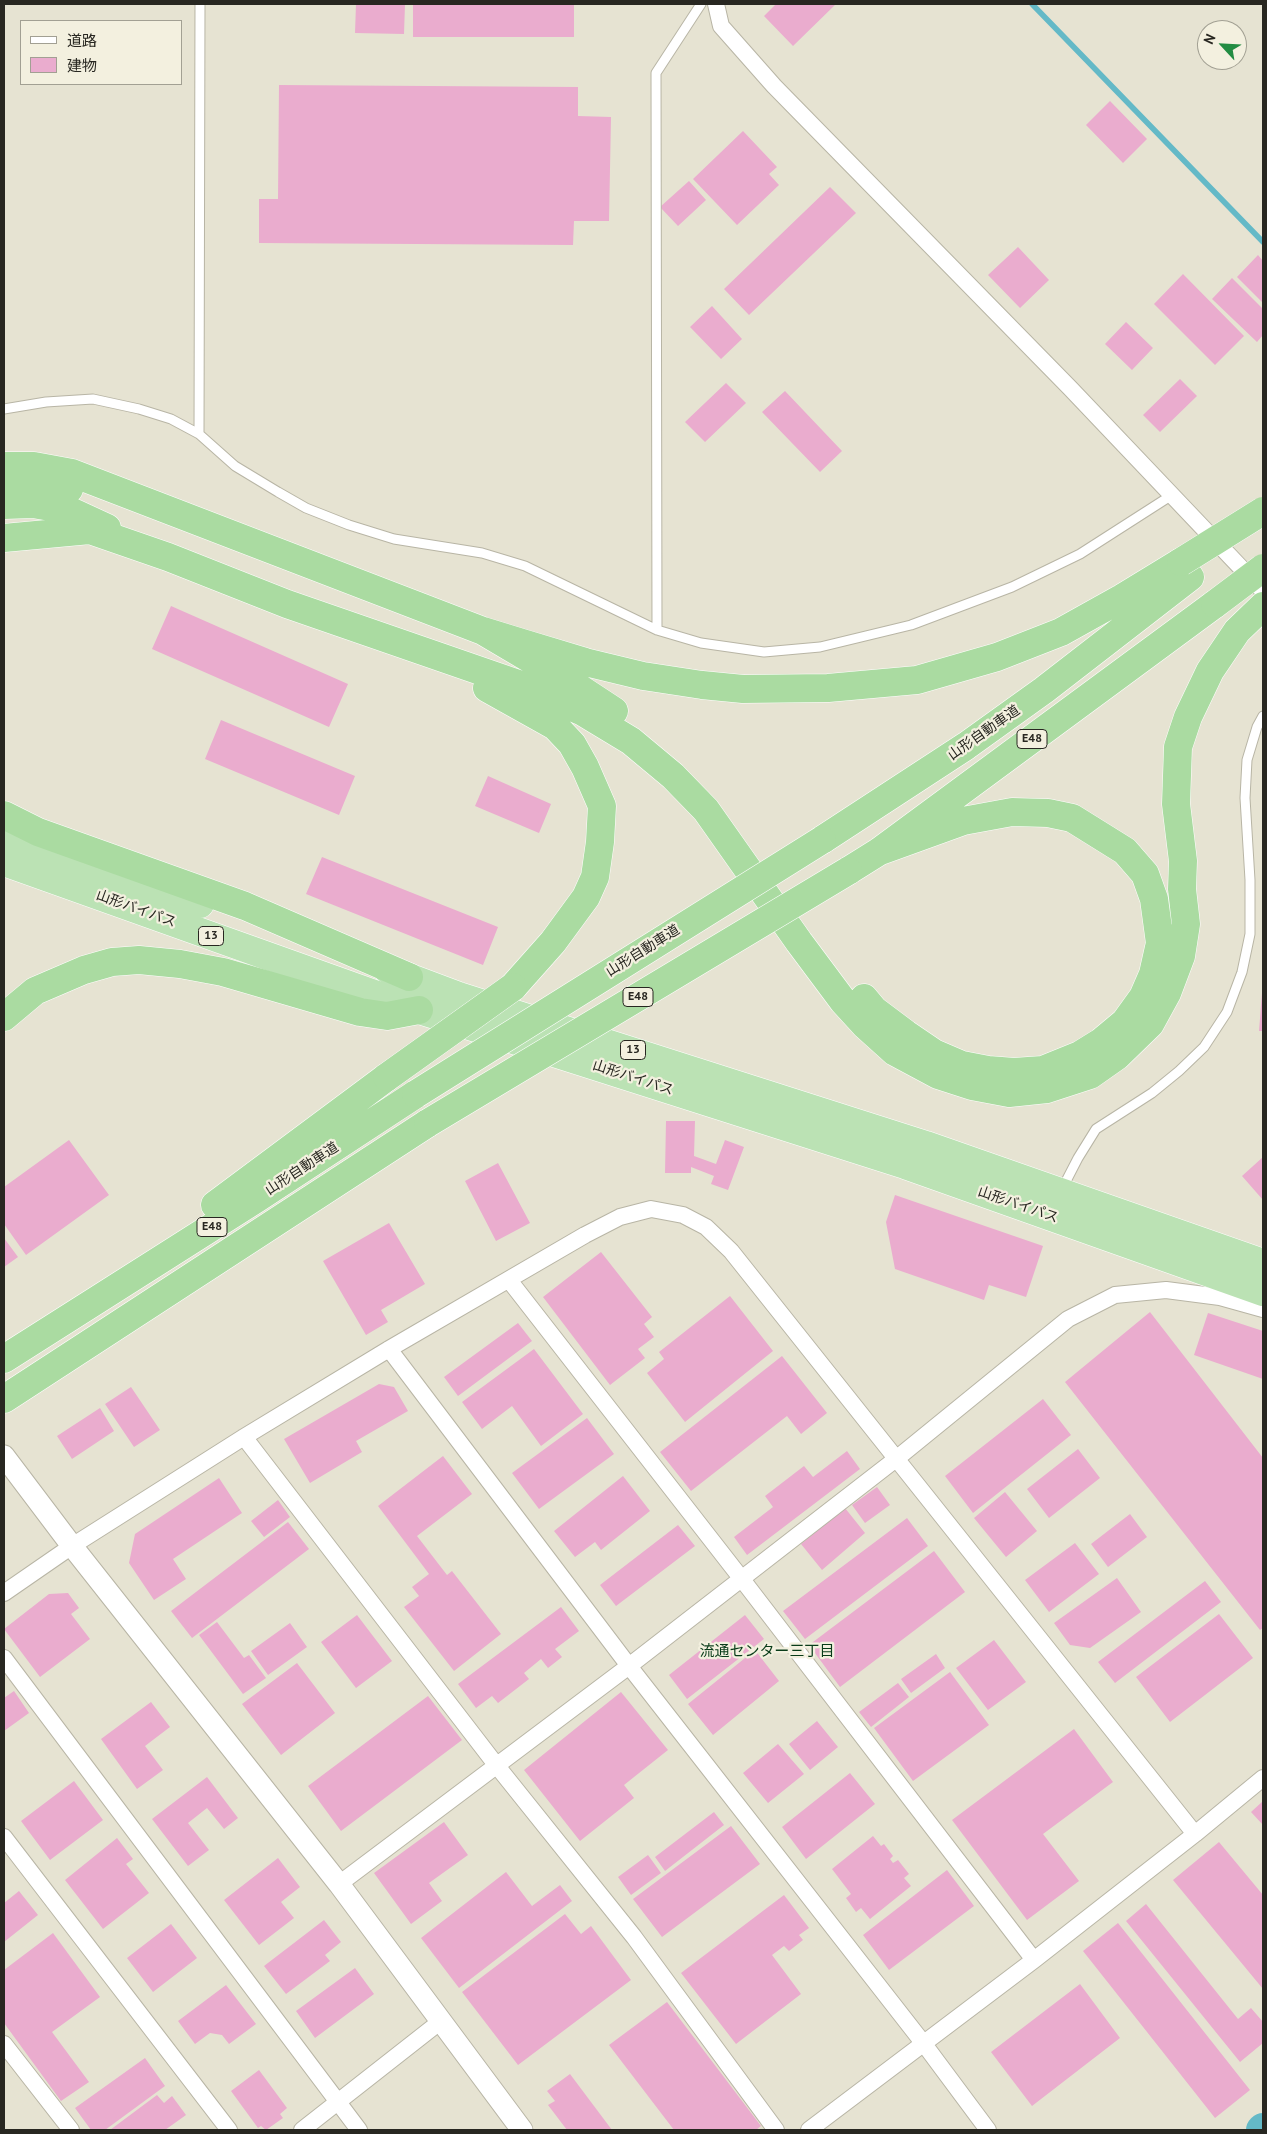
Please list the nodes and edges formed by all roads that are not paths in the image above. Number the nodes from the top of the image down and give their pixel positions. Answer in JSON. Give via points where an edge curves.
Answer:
{"nodes":[{"id":1,"x":200,"y":4,"type":"edge"},
{"id":2,"x":701,"y":4,"type":"edge"},
{"id":3,"x":716,"y":4,"type":"edge"},
{"id":4,"x":4,"y":409,"type":"edge"},
{"id":5,"x":199,"y":434,"type":"junction"},
{"id":6,"x":4,"y":466,"type":"edge"},
{"id":7,"x":4,"y":487,"type":"edge"},
{"id":8,"x":1172,"y":495,"type":"junction"},
{"id":9,"x":4,"y":505,"type":"edge"},
{"id":10,"x":164,"y":508,"type":"junction"},
{"id":11,"x":1263,"y":511,"type":"edge"},
{"id":12,"x":1263,"y":516,"type":"edge"},
{"id":13,"x":4,"y":538,"type":"edge"},
{"id":14,"x":168,"y":557,"type":"junction"},
{"id":15,"x":1263,"y":568,"type":"edge"},
{"id":16,"x":1185,"y":570,"type":"junction"},
{"id":17,"x":1263,"y":591,"type":"edge"},
{"id":18,"x":1263,"y":606,"type":"edge"},
{"id":19,"x":657,"y":630,"type":"junction"},
{"id":20,"x":483,"y":631,"type":"junction"},
{"id":21,"x":422,"y":651,"type":"junction"},
{"id":22,"x":1263,"y":716,"type":"edge"},
{"id":23,"x":4,"y":815,"type":"edge"},
{"id":24,"x":4,"y":835,"type":"edge"},
{"id":25,"x":880,"y":851,"type":"junction"},
{"id":26,"x":4,"y":862,"type":"edge"},
{"id":27,"x":409,"y":977,"type":"junction"},
{"id":28,"x":419,"y":1010,"type":"junction"},
{"id":29,"x":4,"y":1018,"type":"edge"},
{"id":30,"x":1061,"y":1191,"type":"junction"},
{"id":31,"x":1263,"y":1263,"type":"edge"},
{"id":32,"x":509,"y":1280,"type":"junction"},
{"id":33,"x":1263,"y":1292,"type":"edge"},
{"id":34,"x":1263,"y":1309,"type":"edge"},
{"id":35,"x":389,"y":1349,"type":"junction"},
{"id":36,"x":5,"y":1359,"type":"edge"},
{"id":37,"x":4,"y":1398,"type":"edge"},
{"id":38,"x":244,"y":1437,"type":"junction"},
{"id":39,"x":4,"y":1456,"type":"edge"},
{"id":40,"x":896,"y":1459,"type":"junction"},
{"id":41,"x":72,"y":1546,"type":"junction"},
{"id":42,"x":741,"y":1578,"type":"junction"},
{"id":43,"x":4,"y":1592,"type":"edge"},
{"id":44,"x":4,"y":1658,"type":"edge"},
{"id":45,"x":629,"y":1666,"type":"junction"},
{"id":46,"x":497,"y":1766,"type":"junction"},
{"id":47,"x":1263,"y":1778,"type":"edge"},
{"id":48,"x":1195,"y":1834,"type":"junction"},
{"id":49,"x":4,"y":1838,"type":"edge"},
{"id":50,"x":338,"y":1884,"type":"junction"},
{"id":51,"x":1034,"y":1960,"type":"junction"},
{"id":52,"x":441,"y":2021,"type":"junction"},
{"id":53,"x":4,"y":2044,"type":"edge"},
{"id":54,"x":924,"y":2044,"type":"junction"},
{"id":55,"x":337,"y":2103,"type":"junction"},
{"id":56,"x":70,"y":2130,"type":"edge"},
{"id":57,"x":229,"y":2130,"type":"edge"},
{"id":58,"x":302,"y":2130,"type":"edge"},
{"id":59,"x":358,"y":2130,"type":"edge"},
{"id":60,"x":522,"y":2130,"type":"edge"},
{"id":61,"x":776,"y":2130,"type":"edge"},
{"id":62,"x":809,"y":2130,"type":"edge"},
{"id":63,"x":988,"y":2130,"type":"edge"}],
"edges":[{"from":1,"to":5,"type":"lane"},
{"from":2,"to":19,"type":"lane","via":[[656,73]]},
{"from":3,"to":8,"type":"street","via":[[721,26],[774,86]]},
{"from":4,"to":5,"type":"lane","via":[[93,399],[139,409]]},
{"from":5,"to":19,"type":"lane","via":[[235,466],[306,508],[394,539],[482,553],[525,566]]},
{"from":6,"to":10,"type":"highway","via":[[34,466],[72,473]]},
{"from":7,"to":10,"type":"highway","via":[[33,485],[70,489]]},
{"from":8,"to":17,"type":"street"},
{"from":8,"to":19,"type":"lane","via":[[1080,554],[1012,587],[911,626],[820,647],[764,652],[701,643]]},
{"from":9,"to":14,"type":"highway","via":[[33,504],[68,510]]},
{"from":10,"to":20,"type":"highway"},
{"from":11,"to":16,"type":"highway","bridge":true},
{"from":12,"to":16,"type":"highway","name":"山形自動車道","number":"E48"},
{"from":13,"to":14,"type":"highway","via":[[90,530]]},
{"from":14,"to":21,"type":"highway","via":[[287,604]]},
{"from":15,"to":25,"type":"highway","number":"E48","bridge":true},
{"from":16,"to":20,"type":"highway","via":[[1122,598],[1061,632],[997,657],[916,680],[892,683],[776,689],[702,685],[643,676],[585,662]]},
{"from":16,"to":36,"type":"highway","name":"山形自動車道","number":"E48","bridge":true,"via":[[1044,690],[966,746]]},
{"from":18,"to":21,"type":"highway","via":[[1237,631],[1199,692],[1178,747],[1176,804],[1186,924],[1181,956],[1167,993],[1150,1024],[1117,1056],[1090,1075],[1047,1089],[1009,1093],[938,1075],[895,1052],[871,1030],[843,1001],[706,810],[673,776],[631,741],[583,712],[520,684]]},
{"from":20,"to":25,"type":"highway","via":[[623,717],[674,758],[742,830],[846,978],[874,1010],[934,1053],[962,1065],[988,1070],[1043,1070],[1080,1055],[1101,1042],[1125,1022],[1143,997],[1154,974],[1160,943],[1154,899],[1145,874],[1125,851],[1072,818],[1048,813],[1002,814],[962,821]]},
{"from":21,"to":36,"type":"highway","bridge":true,"via":[[554,726],[576,752],[602,806],[595,877],[586,897],[553,942],[513,987]]},
{"from":22,"to":30,"type":"lane","via":[[1247,760],[1245,798],[1250,934],[1242,972],[1227,1012],[1204,1047],[1179,1071],[1152,1093],[1096,1129]]},
{"from":23,"to":27,"type":"highway","via":[[38,832],[246,906]]},
{"from":24,"to":27,"type":"highway","name":"山形バイパス","number":"13"},
{"from":25,"to":37,"type":"highway","number":"E48","bridge":true,"via":[[428,1123]]},
{"from":26,"to":28,"type":"highway","name":"山形バイパス","number":"13"},
{"from":27,"to":30,"type":"highway","name":"山形バイパス","number":"13"},
{"from":28,"to":29,"type":"highway","via":[[387,1016],[360,1012],[222,972],[139,960],[112,962],[84,970],[35,991]]},
{"from":28,"to":33,"type":"highway","name":"山形バイパス","number":"13","via":[[905,1165]]},
{"from":30,"to":31,"type":"highway","name":"山形バイパス","number":"13"},
{"from":32,"to":35,"type":"street"},
{"from":32,"to":40,"type":"street","via":[[620,1217],[651,1209],[683,1215],[706,1228],[731,1251]]},
{"from":32,"to":42,"type":"street"},
{"from":34,"to":40,"type":"street","via":[[1220,1297],[1166,1290],[1115,1296],[1068,1319]]},
{"from":35,"to":38,"type":"street"},
{"from":35,"to":45,"type":"street"},
{"from":38,"to":41,"type":"street"},
{"from":38,"to":46,"type":"street"},
{"from":39,"to":41,"type":"street"},
{"from":40,"to":42,"type":"street"},
{"from":40,"to":48,"type":"street"},
{"from":41,"to":43,"type":"street"},
{"from":41,"to":50,"type":"street"},
{"from":42,"to":45,"type":"street"},
{"from":42,"to":51,"type":"street"},
{"from":44,"to":55,"type":"street"},
{"from":45,"to":46,"type":"street"},
{"from":45,"to":54,"type":"street"},
{"from":46,"to":50,"type":"street"},
{"from":46,"to":61,"type":"street","via":[[634,1937]]},
{"from":47,"to":48,"type":"street"},
{"from":48,"to":51,"type":"street"},
{"from":49,"to":57,"type":"street"},
{"from":50,"to":52,"type":"street"},
{"from":51,"to":54,"type":"street"},
{"from":52,"to":55,"type":"street"},
{"from":52,"to":60,"type":"street"},
{"from":53,"to":56,"type":"street"},
{"from":54,"to":62,"type":"street"},
{"from":54,"to":63,"type":"street"},
{"from":55,"to":58,"type":"street"},
{"from":55,"to":59,"type":"street"}]}
